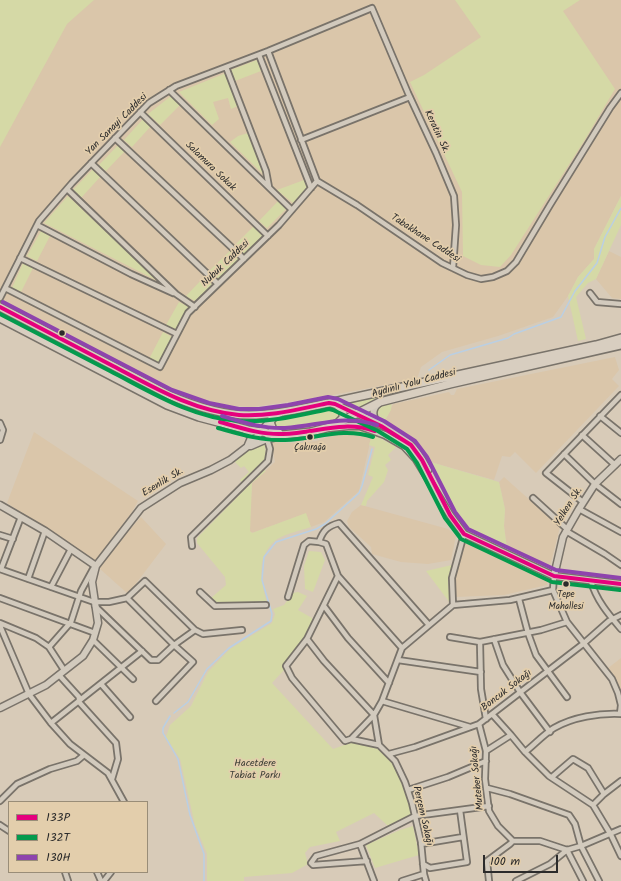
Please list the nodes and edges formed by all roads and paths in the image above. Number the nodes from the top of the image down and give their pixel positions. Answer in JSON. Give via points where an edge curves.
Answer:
{"nodes":[{"id":1,"x":372,"y":8,"type":"joint"},
{"id":2,"x":268,"y":51,"type":"junction"},
{"id":3,"x":259,"y":55,"type":"junction"},
{"id":4,"x":226,"y":67,"type":"junction"},
{"id":5,"x":169,"y":90,"type":"junction"},
{"id":6,"x":621,"y":93,"type":"edge"},
{"id":7,"x":410,"y":97,"type":"junction"},
{"id":8,"x":140,"y":112,"type":"junction"},
{"id":9,"x":115,"y":138,"type":"junction"},
{"id":10,"x":301,"y":140,"type":"junction"},
{"id":11,"x":91,"y":163,"type":"junction"},
{"id":12,"x":317,"y":181,"type":"junction"},
{"id":13,"x":269,"y":187,"type":"junction"},
{"id":14,"x":311,"y":188,"type":"junction"},
{"id":15,"x":67,"y":189,"type":"junction"},
{"id":16,"x":292,"y":210,"type":"junction"},
{"id":17,"x":37,"y":225,"type":"junction"},
{"id":18,"x":268,"y":236,"type":"junction"},
{"id":19,"x":20,"y":258,"type":"junction"},
{"id":20,"x":244,"y":259,"type":"junction"},
{"id":21,"x":453,"y":268,"type":"junction"},
{"id":22,"x":218,"y":284,"type":"junction"},
{"id":23,"x":5,"y":288,"type":"junction"},
{"id":24,"x":590,"y":293,"type":"dead end"},
{"id":25,"x":176,"y":294,"type":"junction"},
{"id":26,"x":1,"y":295,"type":"edge"},
{"id":27,"x":621,"y":304,"type":"edge"},
{"id":28,"x":0,"y":307,"type":"edge"},
{"id":29,"x":195,"y":307,"type":"junction"},
{"id":30,"x":0,"y":318,"type":"edge"},
{"id":31,"x":177,"y":334,"type":"junction"},
{"id":32,"x":621,"y":338,"type":"edge"},
{"id":33,"x":621,"y":345,"type":"edge"},
{"id":34,"x":620,"y":397,"type":"edge"},
{"id":35,"x":380,"y":402,"type":"junction"},
{"id":36,"x":329,"y":403,"type":"junction"},
{"id":37,"x":338,"y":405,"type":"junction"},
{"id":38,"x":284,"y":411,"type":"junction"},
{"id":39,"x":356,"y":414,"type":"junction"},
{"id":40,"x":600,"y":416,"type":"junction"},
{"id":41,"x":272,"y":418,"type":"junction"},
{"id":42,"x":0,"y":423,"type":"edge"},
{"id":43,"x":337,"y":424,"type":"junction"},
{"id":44,"x":381,"y":426,"type":"junction"},
{"id":45,"x":242,"y":428,"type":"junction"},
{"id":46,"x":311,"y":432,"type":"junction"},
{"id":47,"x":261,"y":433,"type":"junction"},
{"id":48,"x":296,"y":434,"type":"junction"},
{"id":49,"x":621,"y":434,"type":"edge"},
{"id":50,"x":282,"y":435,"type":"junction"},
{"id":51,"x":582,"y":435,"type":"junction"},
{"id":52,"x":267,"y":439,"type":"junction"},
{"id":53,"x":0,"y":440,"type":"edge"},
{"id":54,"x":247,"y":447,"type":"junction"},
{"id":55,"x":239,"y":453,"type":"junction"},
{"id":56,"x":564,"y":454,"type":"junction"},
{"id":57,"x":621,"y":459,"type":"edge"},
{"id":58,"x":615,"y":465,"type":"junction"},
{"id":59,"x":595,"y":484,"type":"junction"},
{"id":60,"x":533,"y":498,"type":"dead end"},
{"id":61,"x":583,"y":502,"type":"junction"},
{"id":62,"x":443,"y":503,"type":"junction"},
{"id":63,"x":621,"y":504,"type":"edge"},
{"id":64,"x":0,"y":505,"type":"edge"},
{"id":65,"x":578,"y":508,"type":"junction"},
{"id":66,"x":21,"y":517,"type":"junction"},
{"id":67,"x":566,"y":530,"type":"junction"},
{"id":68,"x":45,"y":531,"type":"junction"},
{"id":69,"x":621,"y":532,"type":"edge"},
{"id":70,"x":464,"y":534,"type":"junction"},
{"id":71,"x":0,"y":535,"type":"edge"},
{"id":72,"x":13,"y":539,"type":"junction"},
{"id":73,"x":319,"y":542,"type":"junction"},
{"id":74,"x":192,"y":546,"type":"dead end"},
{"id":75,"x":71,"y":549,"type":"junction"},
{"id":76,"x":621,"y":565,"type":"edge"},
{"id":77,"x":96,"y":566,"type":"junction"},
{"id":78,"x":1,"y":569,"type":"edge"},
{"id":79,"x":338,"y":576,"type":"junction"},
{"id":80,"x":554,"y":576,"type":"junction"},
{"id":81,"x":28,"y":579,"type":"junction"},
{"id":82,"x":591,"y":581,"type":"junction"},
{"id":83,"x":621,"y":584,"type":"edge"},
{"id":84,"x":52,"y":587,"type":"junction"},
{"id":85,"x":553,"y":590,"type":"junction"},
{"id":86,"x":200,"y":592,"type":"dead end"},
{"id":87,"x":79,"y":597,"type":"junction"},
{"id":88,"x":288,"y":597,"type":"dead end"},
{"id":89,"x":0,"y":598,"type":"edge"},
{"id":90,"x":127,"y":598,"type":"junction"},
{"id":91,"x":519,"y":599,"type":"junction"},
{"id":92,"x":95,"y":604,"type":"junction"},
{"id":93,"x":266,"y":605,"type":"dead end"},
{"id":94,"x":453,"y":605,"type":"junction"},
{"id":95,"x":324,"y":606,"type":"junction"},
{"id":96,"x":621,"y":615,"type":"edge"},
{"id":97,"x":612,"y":619,"type":"junction"},
{"id":98,"x":567,"y":622,"type":"junction"},
{"id":99,"x":70,"y":624,"type":"junction"},
{"id":100,"x":0,"y":625,"type":"edge"},
{"id":101,"x":429,"y":625,"type":"junction"},
{"id":102,"x":621,"y":629,"type":"edge"},
{"id":103,"x":195,"y":630,"type":"junction"},
{"id":104,"x":242,"y":630,"type":"dead end"},
{"id":105,"x":95,"y":633,"type":"junction"},
{"id":106,"x":528,"y":633,"type":"junction"},
{"id":107,"x":450,"y":637,"type":"dead end"},
{"id":108,"x":307,"y":639,"type":"junction"},
{"id":109,"x":494,"y":639,"type":"junction"},
{"id":110,"x":93,"y":640,"type":"junction"},
{"id":111,"x":480,"y":642,"type":"junction"},
{"id":112,"x":583,"y":644,"type":"junction"},
{"id":113,"x":174,"y":646,"type":"junction"},
{"id":114,"x":49,"y":647,"type":"junction"},
{"id":115,"x":402,"y":648,"type":"junction"},
{"id":116,"x":142,"y":651,"type":"junction"},
{"id":117,"x":398,"y":660,"type":"junction"},
{"id":118,"x":122,"y":668,"type":"junction"},
{"id":119,"x":64,"y":670,"type":"junction"},
{"id":120,"x":547,"y":670,"type":"junction"},
{"id":121,"x":481,"y":672,"type":"junction"},
{"id":122,"x":59,"y":675,"type":"junction"},
{"id":123,"x":133,"y":679,"type":"dead end"},
{"id":124,"x":389,"y":683,"type":"junction"},
{"id":125,"x":102,"y":684,"type":"junction"},
{"id":126,"x":520,"y":692,"type":"junction"},
{"id":127,"x":29,"y":694,"type":"junction"},
{"id":128,"x":567,"y":697,"type":"dead end"},
{"id":129,"x":156,"y":701,"type":"dead end"},
{"id":130,"x":382,"y":701,"type":"junction"},
{"id":131,"x":79,"y":702,"type":"junction"},
{"id":132,"x":0,"y":708,"type":"edge"},
{"id":133,"x":492,"y":714,"type":"junction"},
{"id":134,"x":621,"y":714,"type":"edge"},
{"id":135,"x":374,"y":716,"type":"junction"},
{"id":136,"x":130,"y":717,"type":"dead end"},
{"id":137,"x":486,"y":719,"type":"junction"},
{"id":138,"x":51,"y":723,"type":"junction"},
{"id":139,"x":479,"y":724,"type":"junction"},
{"id":140,"x":470,"y":727,"type":"junction"},
{"id":141,"x":550,"y":732,"type":"junction"},
{"id":142,"x":511,"y":735,"type":"junction"},
{"id":143,"x":351,"y":739,"type":"junction"},
{"id":144,"x":379,"y":745,"type":"junction"},
{"id":145,"x":486,"y":751,"type":"junction"},
{"id":146,"x":525,"y":752,"type":"junction"},
{"id":147,"x":389,"y":754,"type":"junction"},
{"id":148,"x":84,"y":755,"type":"junction"},
{"id":149,"x":486,"y":761,"type":"junction"},
{"id":150,"x":552,"y":777,"type":"junction"},
{"id":151,"x":112,"y":779,"type":"junction"},
{"id":152,"x":620,"y":783,"type":"edge"},
{"id":153,"x":486,"y":788,"type":"junction"},
{"id":154,"x":408,"y":790,"type":"junction"},
{"id":155,"x":604,"y":794,"type":"junction"},
{"id":156,"x":0,"y":801,"type":"edge"},
{"id":157,"x":123,"y":801,"type":"edge"},
{"id":158,"x":593,"y":805,"type":"junction"},
{"id":159,"x":489,"y":806,"type":"junction"},
{"id":160,"x":460,"y":810,"type":"junction"},
{"id":161,"x":416,"y":816,"type":"junction"},
{"id":162,"x":621,"y":829,"type":"edge"},
{"id":163,"x":611,"y":835,"type":"junction"},
{"id":164,"x":463,"y":837,"type":"junction"},
{"id":165,"x":513,"y":841,"type":"junction"},
{"id":166,"x":360,"y":844,"type":"junction"},
{"id":167,"x":421,"y":844,"type":"junction"},
{"id":168,"x":582,"y":846,"type":"junction"},
{"id":169,"x":568,"y":850,"type":"junction"},
{"id":170,"x":621,"y":856,"type":"edge"},
{"id":171,"x":367,"y":861,"type":"junction"},
{"id":172,"x":423,"y":864,"type":"junction"},
{"id":173,"x":110,"y":873,"type":"edge"},
{"id":174,"x":424,"y":874,"type":"junction"},
{"id":175,"x":104,"y":881,"type":"edge"},
{"id":176,"x":374,"y":881,"type":"edge"},
{"id":177,"x":402,"y":881,"type":"edge"},
{"id":178,"x":426,"y":881,"type":"edge"},
{"id":179,"x":489,"y":881,"type":"edge"},
{"id":180,"x":516,"y":881,"type":"edge"},
{"id":181,"x":583,"y":881,"type":"edge"},
{"id":182,"x":599,"y":881,"type":"edge"}],
"edges":[{"from":1,"to":2,"type":"street","name":"Yan Sanayi Caddesi"},
{"from":1,"to":7,"type":"street","name":"Keratin Sk."},
{"from":2,"to":3,"type":"street","name":"Yan Sanayi Caddesi"},
{"from":2,"to":10,"type":"street"},
{"from":3,"to":4,"type":"street","name":"Yan Sanayi Caddesi"},
{"from":3,"to":14,"type":"street"},
{"from":4,"to":5,"type":"street","name":"Yan Sanayi Caddesi"},
{"from":4,"to":13,"type":"street","via":[[266,171]]},
{"from":5,"to":8,"type":"street","name":"Yan Sanayi Caddesi"},
{"from":5,"to":13,"type":"street"},
{"from":6,"to":21,"type":"street","name":"Tabakhane Caddesi","via":[[516,262],[507,271],[481,279],[467,276]]},
{"from":7,"to":10,"type":"street"},
{"from":7,"to":21,"type":"street","name":"Keratin Sk.","via":[[454,196],[456,225]]},
{"from":8,"to":9,"type":"street","name":"Yan Sanayi Caddesi"},
{"from":8,"to":18,"type":"street","name":"Salamura Sokak"},
{"from":9,"to":11,"type":"street","name":"Yan Sanayi Caddesi"},
{"from":9,"to":20,"type":"street"},
{"from":10,"to":12,"type":"street"},
{"from":11,"to":15,"type":"street","name":"Yan Sanayi Caddesi"},
{"from":11,"to":22,"type":"street"},
{"from":12,"to":14,"type":"street","name":"Nubuk Caddesi"},
{"from":12,"to":21,"type":"street","name":"Tabakhane Caddesi"},
{"from":13,"to":16,"type":"street"},
{"from":14,"to":16,"type":"street","name":"Nubuk Caddesi"},
{"from":15,"to":17,"type":"street","name":"Yan Sanayi Caddesi"},
{"from":15,"to":25,"type":"street"},
{"from":16,"to":18,"type":"street","name":"Nubuk Caddesi"},
{"from":17,"to":19,"type":"street","name":"Yan Sanayi Caddesi"},
{"from":17,"to":25,"type":"street","via":[[131,274]]},
{"from":18,"to":20,"type":"street","name":"Nubuk Caddesi"},
{"from":19,"to":23,"type":"street","name":"Yan Sanayi Caddesi"},
{"from":19,"to":31,"type":"street"},
{"from":20,"to":22,"type":"street","name":"Nubuk Caddesi"},
{"from":22,"to":29,"type":"street","name":"Nubuk Caddesi"},
{"from":23,"to":26,"type":"street","name":"Yan Sanayi Caddesi"},
{"from":23,"to":31,"type":"street","name":"Nubuk Caddesi","via":[[160,367]]},
{"from":24,"to":27,"type":"street","via":[[597,302]]},
{"from":25,"to":29,"type":"street"},
{"from":28,"to":38,"type":"main road","name":"Aydınlı Yolu Caddesi","via":[[182,401],[231,414],[255,415]]},
{"from":29,"to":31,"type":"street","name":"Nubuk Caddesi","via":[[188,313]]},
{"from":30,"to":45,"type":"main road","name":"Aydınlı Yolu Caddesi","via":[[167,405],[199,417]]},
{"from":32,"to":36,"type":"main road","name":"Aydınlı Yolu Caddesi"},
{"from":33,"to":35,"type":"main road","name":"Aydınlı Yolu Caddesi"},
{"from":34,"to":40,"type":"street"},
{"from":35,"to":39,"type":"main road","name":"Aydınlı Yolu Caddesi"},
{"from":35,"to":44,"type":"street","via":[[373,412],[375,420]]},
{"from":36,"to":37,"type":"main road"},
{"from":36,"to":38,"type":"main road","name":"Aydınlı Yolu Caddesi"},
{"from":37,"to":39,"type":"street"},
{"from":37,"to":43,"type":"main road","via":[[344,414]]},
{"from":38,"to":41,"type":"main road"},
{"from":39,"to":43,"type":"main road","name":"Aydınlı Yolu Caddesi"},
{"from":39,"to":44,"type":"street"},
{"from":40,"to":49,"type":"street"},
{"from":40,"to":51,"type":"street"},
{"from":41,"to":47,"type":"street","name":"Esenlik Sk."},
{"from":41,"to":50,"type":"main road","via":[[270,422],[273,430]]},
{"from":42,"to":53,"type":"street","via":[[3,430]]},
{"from":43,"to":46,"type":"main road","name":"Aydınlı Yolu Caddesi"},
{"from":44,"to":62,"type":"street","via":[[404,439],[417,452]]},
{"from":45,"to":47,"type":"main road","name":"Aydınlı Yolu Caddesi"},
{"from":45,"to":54,"type":"street","via":[[251,438]]},
{"from":46,"to":48,"type":"main road","name":"Aydınlı Yolu Caddesi"},
{"from":46,"to":62,"type":"street","via":[[360,426],[385,435],[410,452]]},
{"from":47,"to":50,"type":"main road","name":"Aydınlı Yolu Caddesi"},
{"from":47,"to":54,"type":"street","name":"Esenlik Sk."},
{"from":48,"to":50,"type":"main road","name":"Aydınlı Yolu Caddesi"},
{"from":48,"to":52,"type":"street","name":"Esenlik Sk."},
{"from":51,"to":56,"type":"street"},
{"from":51,"to":58,"type":"street"},
{"from":52,"to":55,"type":"street","name":"Esenlik Sk."},
{"from":52,"to":74,"type":"street","via":[[270,449],[268,461],[191,537]]},
{"from":54,"to":55,"type":"street","name":"Esenlik Sk."},
{"from":55,"to":77,"type":"street","name":"Esenlik Sk.","via":[[225,463],[180,483],[141,508]]},
{"from":56,"to":59,"type":"street"},
{"from":56,"to":61,"type":"street","via":[[546,473]]},
{"from":57,"to":58,"type":"street","name":"Yelken Sk."},
{"from":58,"to":59,"type":"street","name":"Yelken Sk."},
{"from":59,"to":61,"type":"street","name":"Yelken Sk."},
{"from":59,"to":63,"type":"street"},
{"from":60,"to":67,"type":"street"},
{"from":61,"to":65,"type":"street","name":"Yelken Sk."},
{"from":62,"to":70,"type":"street"},
{"from":64,"to":66,"type":"street"},
{"from":65,"to":67,"type":"street","name":"Yelken Sk."},
{"from":65,"to":69,"type":"street"},
{"from":66,"to":68,"type":"street"},
{"from":66,"to":72,"type":"street"},
{"from":67,"to":76,"type":"street"},
{"from":67,"to":80,"type":"street","name":"Yelken Sk."},
{"from":68,"to":75,"type":"street"},
{"from":68,"to":81,"type":"street"},
{"from":70,"to":80,"type":"street"},
{"from":70,"to":94,"type":"street","via":[[452,578]]},
{"from":71,"to":72,"type":"street"},
{"from":72,"to":78,"type":"street"},
{"from":73,"to":79,"type":"street","via":[[326,544]]},
{"from":73,"to":88,"type":"street","via":[[310,541],[304,545]]},
{"from":73,"to":101,"type":"street","via":[[325,529],[339,523]]},
{"from":75,"to":77,"type":"street"},
{"from":75,"to":84,"type":"street"},
{"from":77,"to":87,"type":"street"},
{"from":77,"to":92,"type":"street","via":[[92,582]]},
{"from":78,"to":81,"type":"street"},
{"from":79,"to":95,"type":"street"},
{"from":79,"to":115,"type":"street"},
{"from":80,"to":82,"type":"street"},
{"from":80,"to":85,"type":"street"},
{"from":81,"to":84,"type":"street"},
{"from":82,"to":83,"type":"street"},
{"from":82,"to":97,"type":"street"},
{"from":84,"to":87,"type":"street"},
{"from":85,"to":91,"type":"street"},
{"from":85,"to":98,"type":"street"},
{"from":86,"to":93,"type":"street","via":[[215,606]]},
{"from":87,"to":92,"type":"street"},
{"from":87,"to":99,"type":"street"},
{"from":89,"to":99,"type":"street"},
{"from":90,"to":92,"type":"street"},
{"from":90,"to":103,"type":"street","via":[[145,581]]},
{"from":90,"to":113,"type":"street"},
{"from":91,"to":94,"type":"street"},
{"from":91,"to":106,"type":"street"},
{"from":92,"to":105,"type":"street","via":[[98,623]]},
{"from":92,"to":116,"type":"street"},
{"from":94,"to":101,"type":"street"},
{"from":95,"to":108,"type":"street"},
{"from":95,"to":124,"type":"street","via":[[348,638]]},
{"from":96,"to":97,"type":"street","name":"Boncuk Sokağı"},
{"from":97,"to":102,"type":"street"},
{"from":97,"to":112,"type":"street","name":"Boncuk Sokağı"},
{"from":98,"to":106,"type":"street"},
{"from":98,"to":112,"type":"street"},
{"from":99,"to":105,"type":"street"},
{"from":99,"to":114,"type":"street"},
{"from":100,"to":114,"type":"street","via":[[36,638]]},
{"from":100,"to":127,"type":"street"},
{"from":101,"to":115,"type":"street"},
{"from":103,"to":104,"type":"street","via":[[203,634]]},
{"from":103,"to":113,"type":"street"},
{"from":105,"to":110,"type":"street"},
{"from":106,"to":109,"type":"street"},
{"from":106,"to":120,"type":"street","via":[[536,655]]},
{"from":107,"to":111,"type":"street"},
{"from":108,"to":135,"type":"street"},
{"from":108,"to":143,"type":"street","via":[[286,666],[292,678],[345,741]]},
{"from":109,"to":111,"type":"street"},
{"from":109,"to":126,"type":"street","via":[[504,665]]},
{"from":110,"to":118,"type":"street"},
{"from":110,"to":119,"type":"street","via":[[83,656]]},
{"from":111,"to":121,"type":"street"},
{"from":112,"to":120,"type":"street","name":"Boncuk Sokağı"},
{"from":112,"to":134,"type":"street","via":[[612,679],[618,693]]},
{"from":113,"to":116,"type":"street","via":[[158,660],[151,660]]},
{"from":113,"to":129,"type":"street","via":[[193,662]]},
{"from":114,"to":119,"type":"street"},
{"from":115,"to":117,"type":"street"},
{"from":116,"to":118,"type":"street"},
{"from":117,"to":121,"type":"street"},
{"from":117,"to":124,"type":"street"},
{"from":118,"to":123,"type":"street"},
{"from":118,"to":125,"type":"street"},
{"from":119,"to":122,"type":"street"},
{"from":120,"to":126,"type":"street","name":"Boncuk Sokağı"},
{"from":120,"to":128,"type":"street"},
{"from":121,"to":137,"type":"street"},
{"from":122,"to":127,"type":"street"},
{"from":122,"to":131,"type":"street","via":[[79,697]]},
{"from":124,"to":130,"type":"street"},
{"from":125,"to":131,"type":"street"},
{"from":125,"to":136,"type":"street"},
{"from":126,"to":133,"type":"street","name":"Boncuk Sokağı"},
{"from":126,"to":141,"type":"street"},
{"from":127,"to":132,"type":"street"},
{"from":127,"to":138,"type":"street"},
{"from":130,"to":135,"type":"street"},
{"from":130,"to":140,"type":"street"},
{"from":131,"to":138,"type":"street"},
{"from":131,"to":151,"type":"street","via":[[116,743],[118,759]]},
{"from":133,"to":137,"type":"street","name":"Boncuk Sokağı"},
{"from":133,"to":142,"type":"street"},
{"from":134,"to":141,"type":"street","via":[[587,716],[554,728]]},
{"from":135,"to":143,"type":"street"},
{"from":135,"to":144,"type":"street"},
{"from":137,"to":139,"type":"street","name":"Boncuk Sokağı"},
{"from":138,"to":148,"type":"street"},
{"from":139,"to":140,"type":"street","name":"Boncuk Sokağı"},
{"from":139,"to":145,"type":"street","name":"Muteber Sokağı"},
{"from":140,"to":147,"type":"street","name":"Boncuk Sokağı"},
{"from":141,"to":146,"type":"street"},
{"from":142,"to":145,"type":"street"},
{"from":142,"to":146,"type":"street"},
{"from":143,"to":144,"type":"street"},
{"from":144,"to":147,"type":"street","name":"Perçem Sokağı"},
{"from":145,"to":149,"type":"street","name":"Muteber Sokağı"},
{"from":146,"to":150,"type":"street"},
{"from":147,"to":154,"type":"street","name":"Perçem Sokağı"},
{"from":148,"to":151,"type":"street"},
{"from":148,"to":156,"type":"street","via":[[77,761],[50,769],[17,784]]},
{"from":149,"to":153,"type":"street","name":"Muteber Sokağı"},
{"from":149,"to":154,"type":"street"},
{"from":150,"to":155,"type":"street","via":[[573,759],[588,768]]},
{"from":150,"to":158,"type":"street"},
{"from":151,"to":157,"type":"street"},
{"from":152,"to":155,"type":"street"},
{"from":153,"to":159,"type":"street","name":"Muteber Sokağı"},
{"from":153,"to":168,"type":"street","via":[[569,815],[575,824]]},
{"from":154,"to":161,"type":"street","name":"Perçem Sokağı"},
{"from":155,"to":158,"type":"street"},
{"from":158,"to":163,"type":"street"},
{"from":159,"to":160,"type":"street"},
{"from":159,"to":165,"type":"street","name":"Muteber Sokağı","via":[[489,811],[498,826]]},
{"from":160,"to":161,"type":"street"},
{"from":160,"to":164,"type":"street"},
{"from":161,"to":166,"type":"street"},
{"from":161,"to":167,"type":"street","name":"Perçem Sokağı"},
{"from":162,"to":163,"type":"street"},
{"from":163,"to":168,"type":"street"},
{"from":163,"to":170,"type":"street"},
{"from":164,"to":167,"type":"street"},
{"from":164,"to":172,"type":"street","via":[[467,862],[430,868]]},
{"from":165,"to":169,"type":"street","via":[[540,841]]},
{"from":165,"to":179,"type":"street","via":[[487,861]]},
{"from":166,"to":171,"type":"street"},
{"from":166,"to":171,"type":"street","via":[[316,856],[311,863],[313,865]]},
{"from":167,"to":172,"type":"street","name":"Perçem Sokağı"},
{"from":168,"to":169,"type":"street"},
{"from":168,"to":182,"type":"street"},
{"from":169,"to":180,"type":"street","via":[[550,864]]},
{"from":169,"to":181,"type":"street"},
{"from":171,"to":176,"type":"street"},
{"from":172,"to":174,"type":"street","name":"Perçem Sokağı"},
{"from":173,"to":175,"type":"street"},
{"from":174,"to":177,"type":"street"},
{"from":174,"to":178,"type":"street","name":"Perçem Sokağı"}]}
